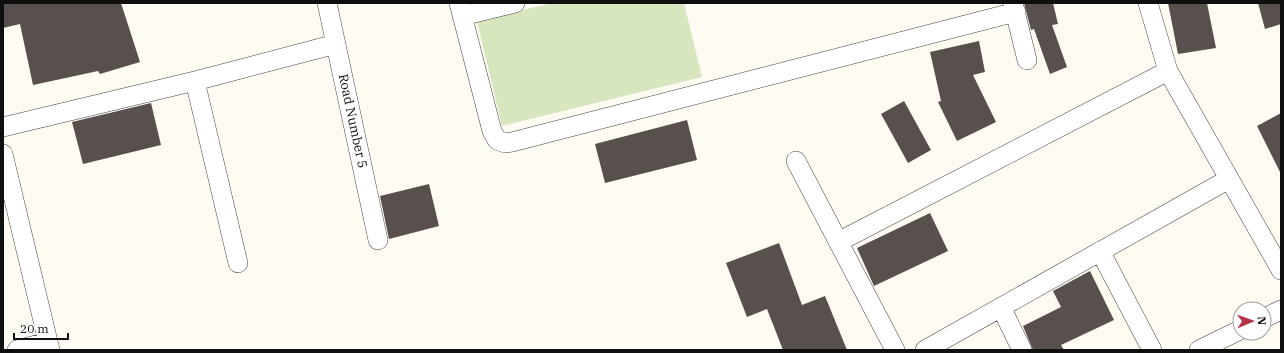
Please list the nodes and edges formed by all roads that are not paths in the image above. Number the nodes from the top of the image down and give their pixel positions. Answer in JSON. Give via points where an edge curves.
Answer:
{"nodes":[{"id":1,"x":327,"y":3,"type":"edge"},
{"id":2,"x":515,"y":3,"type":"edge"},
{"id":3,"x":1148,"y":3,"type":"edge"},
{"id":4,"x":1014,"y":8,"type":"edge"},
{"id":5,"x":461,"y":10,"type":"edge"},
{"id":6,"x":336,"y":44,"type":"junction"},
{"id":7,"x":1027,"y":60,"type":"dead end"},
{"id":8,"x":1168,"y":71,"type":"junction"},
{"id":9,"x":195,"y":81,"type":"junction"},
{"id":10,"x":3,"y":127,"type":"edge"},
{"id":11,"x":3,"y":154,"type":"edge"},
{"id":12,"x":796,"y":161,"type":"dead end"},
{"id":13,"x":1229,"y":179,"type":"junction"},
{"id":14,"x":378,"y":240,"type":"dead end"},
{"id":15,"x":838,"y":242,"type":"junction"},
{"id":16,"x":1100,"y":251,"type":"junction"},
{"id":17,"x":238,"y":264,"type":"dead end"},
{"id":18,"x":1281,"y":270,"type":"edge"},
{"id":19,"x":1001,"y":307,"type":"junction"},
{"id":20,"x":1232,"y":334,"type":"edge"},
{"id":21,"x":49,"y":346,"type":"edge"},
{"id":22,"x":17,"y":350,"type":"edge"},
{"id":23,"x":895,"y":350,"type":"edge"},
{"id":24,"x":925,"y":350,"type":"edge"},
{"id":25,"x":1022,"y":350,"type":"edge"},
{"id":26,"x":1152,"y":350,"type":"edge"},
{"id":27,"x":1199,"y":350,"type":"edge"}],
"edges":[{"from":1,"to":6,"type":"street","name":"Road Number 5"},
{"from":2,"to":5,"type":"street"},
{"from":3,"to":8,"type":"street"},
{"from":4,"to":5,"type":"street","via":[[505,143],[497,140],[492,131]]},
{"from":4,"to":7,"type":"street"},
{"from":6,"to":9,"type":"street"},
{"from":6,"to":14,"type":"street","name":"Road Number 5"},
{"from":8,"to":13,"type":"street"},
{"from":8,"to":15,"type":"street"},
{"from":9,"to":10,"type":"street"},
{"from":9,"to":17,"type":"street"},
{"from":11,"to":21,"type":"street"},
{"from":12,"to":15,"type":"street"},
{"from":13,"to":16,"type":"street"},
{"from":13,"to":18,"type":"street"},
{"from":15,"to":23,"type":"street"},
{"from":16,"to":19,"type":"street"},
{"from":16,"to":26,"type":"street"},
{"from":19,"to":24,"type":"street"},
{"from":19,"to":25,"type":"street"},
{"from":20,"to":27,"type":"street"},
{"from":21,"to":22,"type":"street"}]}
